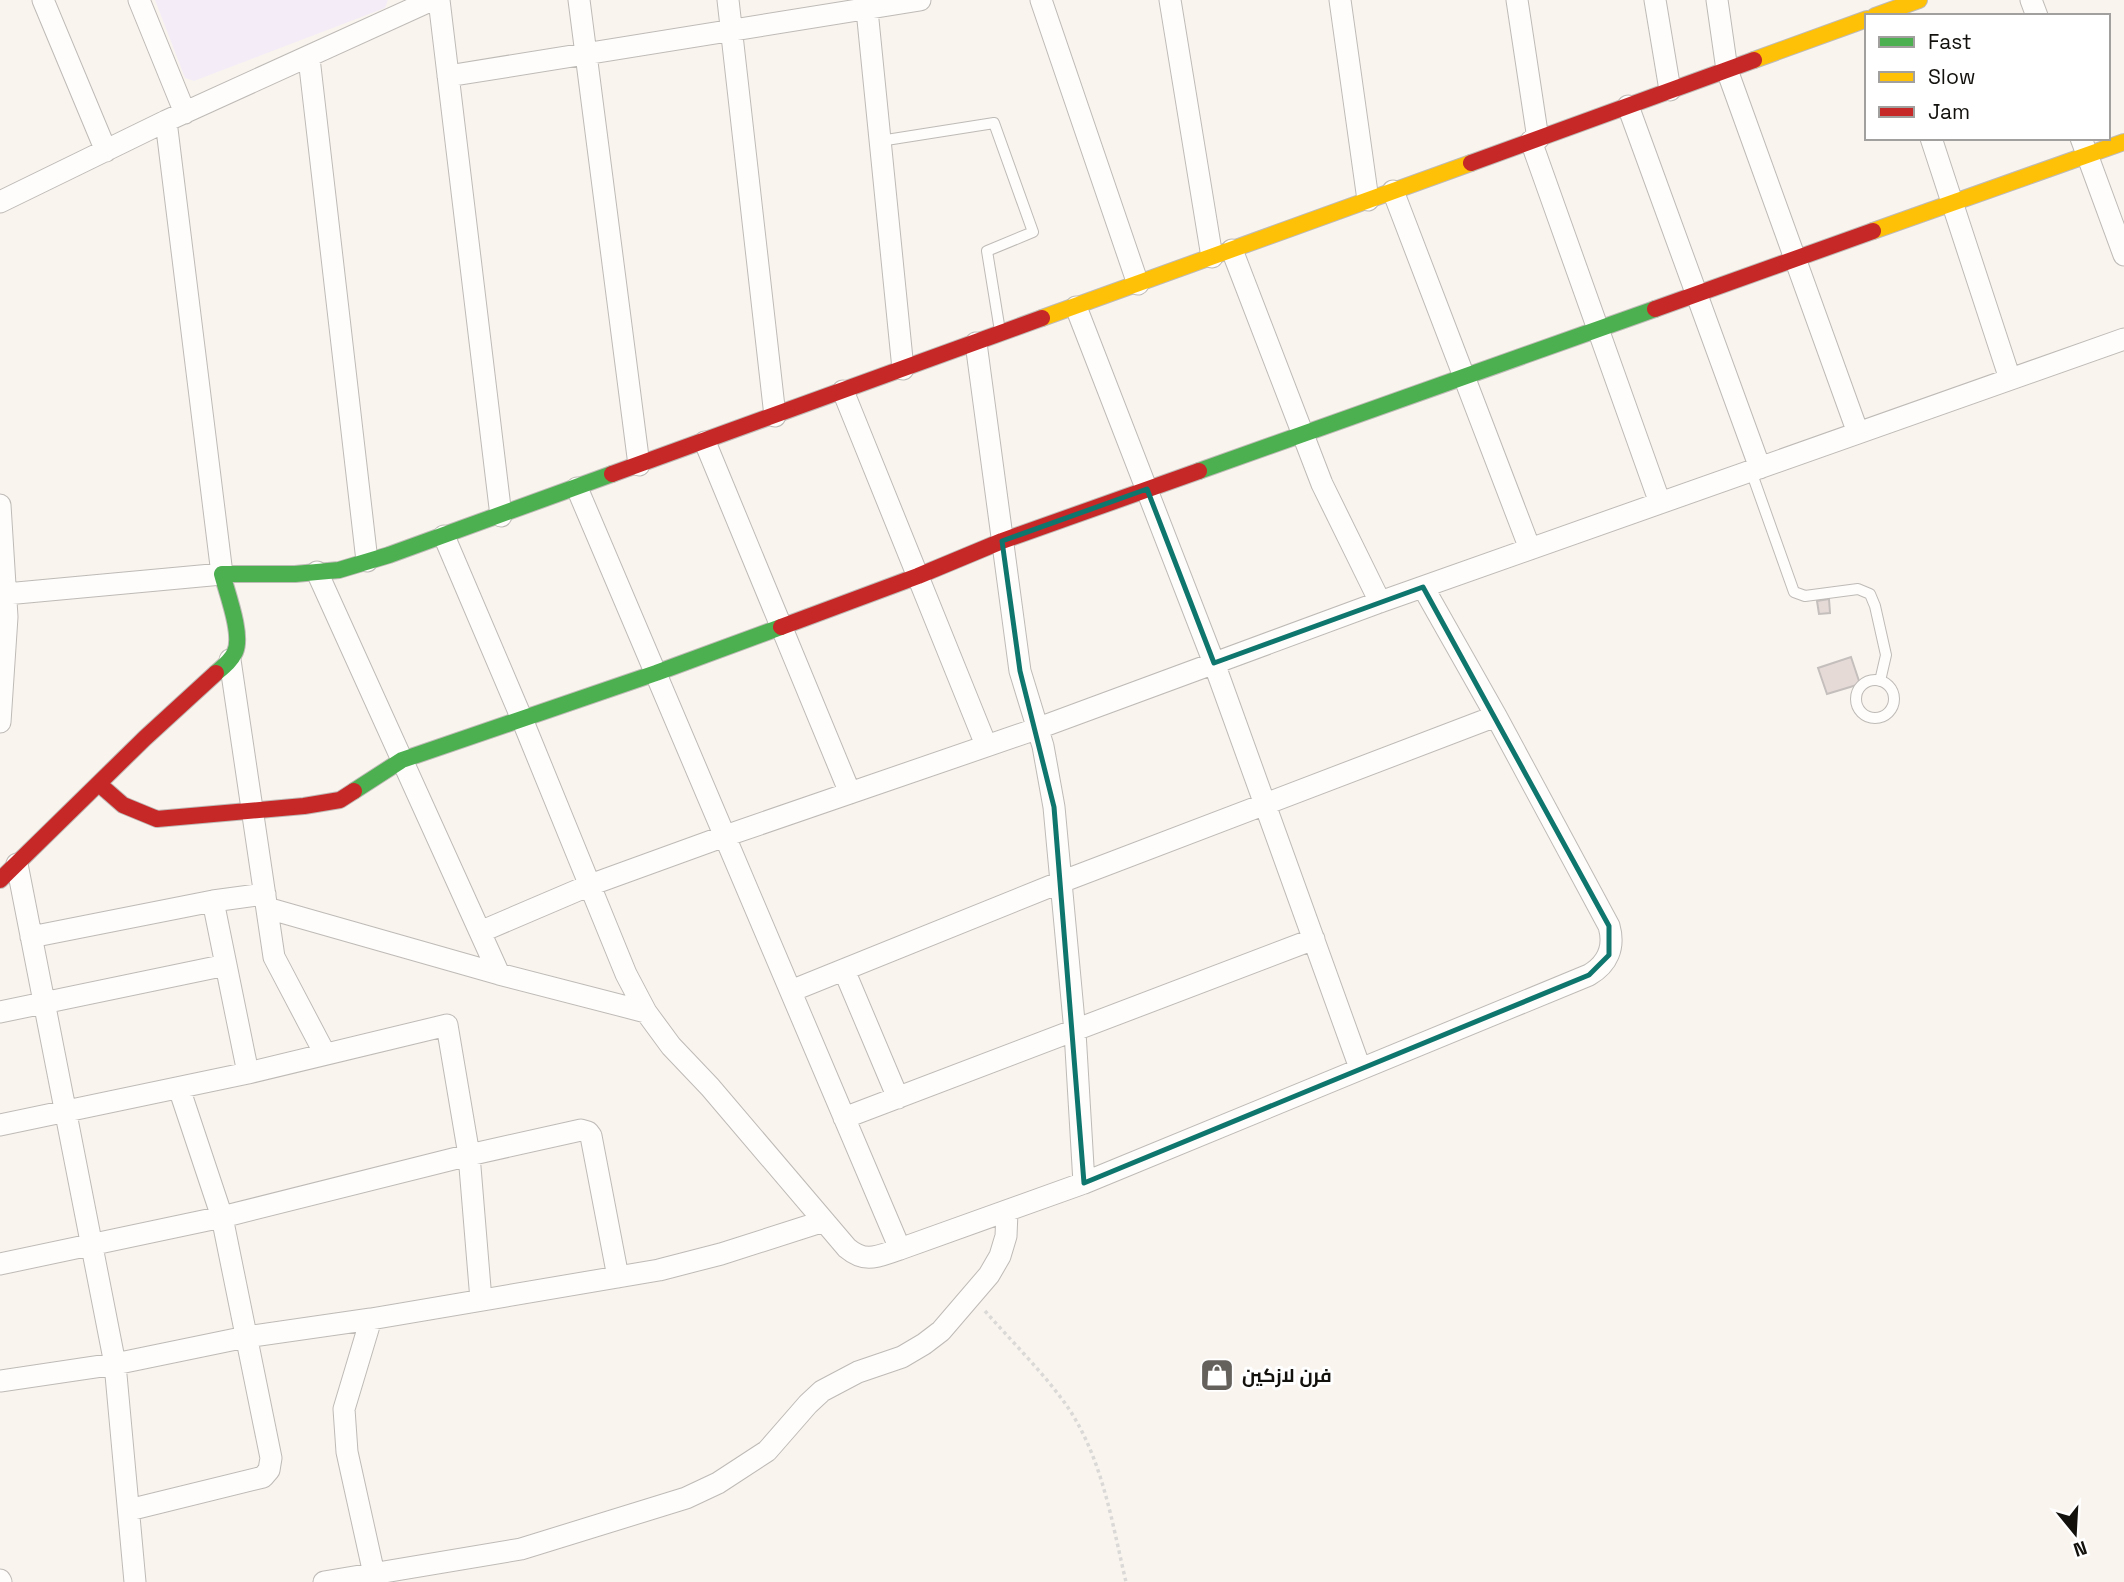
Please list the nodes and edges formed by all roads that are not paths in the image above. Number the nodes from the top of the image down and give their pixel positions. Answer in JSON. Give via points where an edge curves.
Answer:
{"nodes":[{"id":1,"x":43,"y":0,"type":"edge"},
{"id":2,"x":139,"y":0,"type":"edge"},
{"id":3,"x":432,"y":0,"type":"edge"},
{"id":4,"x":439,"y":0,"type":"edge"},
{"id":5,"x":579,"y":0,"type":"edge"},
{"id":6,"x":728,"y":0,"type":"edge"},
{"id":7,"x":920,"y":0,"type":"edge"},
{"id":8,"x":1041,"y":0,"type":"edge"},
{"id":9,"x":1170,"y":0,"type":"edge"},
{"id":10,"x":1340,"y":0,"type":"edge"},
{"id":11,"x":1517,"y":0,"type":"edge"},
{"id":12,"x":1655,"y":0,"type":"edge"},
{"id":13,"x":1717,"y":0,"type":"edge"},
{"id":14,"x":1919,"y":0,"type":"edge"},
{"id":15,"x":866,"y":5,"type":"edge"},
{"id":16,"x":1873,"y":14,"type":"edge"},
{"id":17,"x":1865,"y":17,"type":"edge"},
{"id":18,"x":731,"y":32,"type":"junction"},
{"id":19,"x":586,"y":54,"type":"junction"},
{"id":20,"x":309,"y":58,"type":"junction"},
{"id":21,"x":1727,"y":70,"type":"junction"},
{"id":22,"x":448,"y":76,"type":"junction"},
{"id":23,"x":1671,"y":90,"type":"junction"},
{"id":24,"x":1628,"y":106,"type":"junction"},
{"id":25,"x":175,"y":117,"type":"junction"},
{"id":26,"x":1534,"y":140,"type":"junction"},
{"id":27,"x":1932,"y":140,"type":"edge"},
{"id":28,"x":880,"y":141,"type":"junction"},
{"id":29,"x":2124,"y":142,"type":"edge"},
{"id":30,"x":2084,"y":147,"type":"edge"},
{"id":31,"x":106,"y":151,"type":"junction"},
{"id":32,"x":1394,"y":191,"type":"junction"},
{"id":33,"x":1368,"y":200,"type":"junction"},
{"id":34,"x":0,"y":202,"type":"edge"},
{"id":35,"x":1952,"y":203,"type":"junction"},
{"id":36,"x":1222,"y":253,"type":"junction"},
{"id":37,"x":2124,"y":255,"type":"edge"},
{"id":38,"x":1795,"y":259,"type":"junction"},
{"id":39,"x":1138,"y":284,"type":"junction"},
{"id":40,"x":1696,"y":294,"type":"junction"},
{"id":41,"x":1076,"y":307,"type":"junction"},
{"id":42,"x":1598,"y":329,"type":"junction"},
{"id":43,"x":1001,"y":334,"type":"junction"},
{"id":44,"x":2124,"y":339,"type":"edge"},
{"id":45,"x":976,"y":343,"type":"junction"},
{"id":46,"x":904,"y":369,"type":"junction"},
{"id":47,"x":1465,"y":376,"type":"junction"},
{"id":48,"x":2010,"y":379,"type":"junction"},
{"id":49,"x":843,"y":391,"type":"junction"},
{"id":50,"x":775,"y":416,"type":"junction"},
{"id":51,"x":1858,"y":433,"type":"junction"},
{"id":52,"x":1301,"y":435,"type":"junction"},
{"id":53,"x":705,"y":442,"type":"junction"},
{"id":54,"x":639,"y":466,"type":"junction"},
{"id":55,"x":1755,"y":469,"type":"junction"},
{"id":56,"x":577,"y":488,"type":"junction"},
{"id":57,"x":1147,"y":489,"type":"junction"},
{"id":58,"x":1660,"y":503,"type":"junction"},
{"id":59,"x":0,"y":505,"type":"edge"},
{"id":60,"x":501,"y":516,"type":"junction"},
{"id":61,"x":444,"y":536,"type":"junction"},
{"id":62,"x":1002,"y":541,"type":"junction"},
{"id":63,"x":1530,"y":549,"type":"junction"},
{"id":64,"x":367,"y":561,"type":"junction"},
{"id":65,"x":317,"y":572,"type":"junction"},
{"id":66,"x":222,"y":574,"type":"junction"},
{"id":67,"x":918,"y":576,"type":"junction"},
{"id":68,"x":1423,"y":587,"type":"junction"},
{"id":69,"x":6,"y":594,"type":"junction"},
{"id":70,"x":1380,"y":602,"type":"junction"},
{"id":71,"x":4,"y":617,"type":"edge"},
{"id":72,"x":780,"y":627,"type":"junction"},
{"id":73,"x":230,"y":660,"type":"junction"},
{"id":74,"x":1214,"y":663,"type":"junction"},
{"id":75,"x":656,"y":673,"type":"junction"},
{"id":76,"x":1880,"y":681,"type":"dead end"},
{"id":77,"x":1496,"y":716,"type":"junction"},
{"id":78,"x":522,"y":719,"type":"junction"},
{"id":79,"x":0,"y":722,"type":"edge"},
{"id":80,"x":1036,"y":729,"type":"junction"},
{"id":81,"x":986,"y":745,"type":"junction"},
{"id":82,"x":402,"y":760,"type":"junction"},
{"id":83,"x":99,"y":784,"type":"junction"},
{"id":84,"x":850,"y":793,"type":"junction"},
{"id":85,"x":1266,"y":806,"type":"junction"},
{"id":86,"x":253,"y":809,"type":"junction"},
{"id":87,"x":725,"y":836,"type":"junction"},
{"id":88,"x":17,"y":863,"type":"junction"},
{"id":89,"x":0,"y":880,"type":"edge"},
{"id":90,"x":1061,"y":882,"type":"junction"},
{"id":91,"x":590,"y":885,"type":"junction"},
{"id":92,"x":213,"y":901,"type":"junction"},
{"id":93,"x":266,"y":901,"type":"junction"},
{"id":94,"x":480,"y":932,"type":"junction"},
{"id":95,"x":31,"y":937,"type":"junction"},
{"id":96,"x":1314,"y":939,"type":"junction"},
{"id":97,"x":226,"y":965,"type":"junction"},
{"id":98,"x":844,"y":970,"type":"junction"},
{"id":99,"x":499,"y":974,"type":"junction"},
{"id":100,"x":791,"y":991,"type":"junction"},
{"id":101,"x":44,"y":1004,"type":"junction"},
{"id":102,"x":0,"y":1012,"type":"edge"},
{"id":103,"x":646,"y":1012,"type":"junction"},
{"id":104,"x":1075,"y":1032,"type":"junction"},
{"id":105,"x":325,"y":1054,"type":"junction"},
{"id":106,"x":1360,"y":1068,"type":"junction"},
{"id":107,"x":248,"y":1073,"type":"junction"},
{"id":108,"x":179,"y":1088,"type":"junction"},
{"id":109,"x":898,"y":1098,"type":"junction"},
{"id":110,"x":65,"y":1111,"type":"junction"},
{"id":111,"x":844,"y":1118,"type":"junction"},
{"id":112,"x":0,"y":1125,"type":"edge"},
{"id":113,"x":469,"y":1155,"type":"junction"},
{"id":114,"x":1084,"y":1183,"type":"junction"},
{"id":115,"x":1007,"y":1212,"type":"junction"},
{"id":116,"x":222,"y":1217,"type":"junction"},
{"id":117,"x":824,"y":1221,"type":"junction"},
{"id":118,"x":92,"y":1245,"type":"junction"},
{"id":119,"x":900,"y":1250,"type":"junction"},
{"id":120,"x":0,"y":1264,"type":"edge"},
{"id":121,"x":618,"y":1277,"type":"junction"},
{"id":122,"x":481,"y":1300,"type":"junction"},
{"id":123,"x":371,"y":1320,"type":"junction"},
{"id":124,"x":246,"y":1337,"type":"junction"},
{"id":125,"x":115,"y":1364,"type":"junction"},
{"id":126,"x":0,"y":1381,"type":"edge"},
{"id":127,"x":129,"y":1510,"type":"junction"},
{"id":128,"x":374,"y":1574,"type":"junction"},
{"id":129,"x":135,"y":1582,"type":"edge"},
{"id":130,"x":324,"y":1582,"type":"edge"}],
"edges":[{"from":1,"to":31,"type":"street"},
{"from":2,"to":25,"type":"street"},
{"from":3,"to":20,"type":"street"},
{"from":4,"to":22,"type":"street"},
{"from":5,"to":19,"type":"street"},
{"from":6,"to":18,"type":"street"},
{"from":7,"to":15,"type":"street"},
{"from":8,"to":39,"type":"street"},
{"from":9,"to":36,"type":"street"},
{"from":10,"to":33,"type":"street"},
{"from":11,"to":26,"type":"street"},
{"from":12,"to":23,"type":"street"},
{"from":13,"to":21,"type":"street"},
{"from":14,"to":16,"type":"street"},
{"from":15,"to":18,"type":"street"},
{"from":15,"to":28,"type":"street"},
{"from":17,"to":21,"type":"street"},
{"from":18,"to":19,"type":"street"},
{"from":18,"to":50,"type":"street"},
{"from":19,"to":22,"type":"street"},
{"from":19,"to":54,"type":"street"},
{"from":20,"to":25,"type":"street"},
{"from":20,"to":64,"type":"street"},
{"from":21,"to":23,"type":"street"},
{"from":21,"to":38,"type":"street"},
{"from":22,"to":60,"type":"street"},
{"from":23,"to":24,"type":"street"},
{"from":24,"to":26,"type":"street"},
{"from":24,"to":40,"type":"street"},
{"from":25,"to":31,"type":"street"},
{"from":25,"to":66,"type":"street"},
{"from":26,"to":32,"type":"street"},
{"from":26,"to":42,"type":"street"},
{"from":27,"to":35,"type":"street"},
{"from":28,"to":43,"type":"lane","via":[[994,122],[1033,232],[987,251]]},
{"from":28,"to":46,"type":"street"},
{"from":29,"to":30,"type":"street"},
{"from":30,"to":35,"type":"street"},
{"from":30,"to":37,"type":"street"},
{"from":31,"to":34,"type":"street"},
{"from":32,"to":33,"type":"street"},
{"from":32,"to":47,"type":"street"},
{"from":33,"to":36,"type":"street"},
{"from":35,"to":38,"type":"street"},
{"from":35,"to":48,"type":"street"},
{"from":36,"to":39,"type":"street"},
{"from":36,"to":52,"type":"street"},
{"from":38,"to":40,"type":"street"},
{"from":38,"to":51,"type":"street"},
{"from":39,"to":41,"type":"street"},
{"from":40,"to":42,"type":"street"},
{"from":40,"to":55,"type":"street"},
{"from":41,"to":43,"type":"street"},
{"from":41,"to":57,"type":"street"},
{"from":42,"to":47,"type":"street"},
{"from":42,"to":58,"type":"street"},
{"from":43,"to":45,"type":"street"},
{"from":44,"to":48,"type":"street"},
{"from":45,"to":46,"type":"street"},
{"from":45,"to":62,"type":"street"},
{"from":46,"to":49,"type":"street"},
{"from":47,"to":52,"type":"street"},
{"from":47,"to":63,"type":"street"},
{"from":48,"to":51,"type":"street"},
{"from":49,"to":50,"type":"street"},
{"from":49,"to":67,"type":"street"},
{"from":50,"to":53,"type":"street"},
{"from":51,"to":55,"type":"street"},
{"from":52,"to":57,"type":"street"},
{"from":52,"to":70,"type":"street"},
{"from":53,"to":54,"type":"street"},
{"from":53,"to":72,"type":"street"},
{"from":54,"to":56,"type":"street"},
{"from":55,"to":58,"type":"street"},
{"from":55,"to":76,"type":"lane","via":[[1794,592],[1805,596],[1858,589],[1874,601],[1886,655]]},
{"from":56,"to":60,"type":"street"},
{"from":56,"to":75,"type":"street"},
{"from":57,"to":62,"type":"street"},
{"from":57,"to":74,"type":"street"},
{"from":58,"to":63,"type":"street"},
{"from":59,"to":69,"type":"street"},
{"from":60,"to":61,"type":"street"},
{"from":61,"to":64,"type":"street"},
{"from":61,"to":78,"type":"street"},
{"from":62,"to":67,"type":"street"},
{"from":62,"to":80,"type":"street","via":[[1020,671]]},
{"from":63,"to":68,"type":"street"},
{"from":64,"to":65,"type":"street"},
{"from":65,"to":66,"type":"street"},
{"from":65,"to":82,"type":"street"},
{"from":66,"to":69,"type":"street"},
{"from":66,"to":73,"type":"street","via":[[238,639]]},
{"from":67,"to":72,"type":"street"},
{"from":67,"to":81,"type":"street"},
{"from":68,"to":70,"type":"street"},
{"from":68,"to":77,"type":"street"},
{"from":69,"to":71,"type":"street"},
{"from":70,"to":74,"type":"street"},
{"from":71,"to":79,"type":"street"},
{"from":72,"to":75,"type":"street"},
{"from":72,"to":84,"type":"street"},
{"from":73,"to":83,"type":"street"},
{"from":73,"to":86,"type":"street"},
{"from":74,"to":80,"type":"street"},
{"from":74,"to":85,"type":"street"},
{"from":75,"to":78,"type":"street"},
{"from":75,"to":87,"type":"street"},
{"from":77,"to":85,"type":"street"},
{"from":77,"to":106,"type":"street","via":[[1609,926],[1609,954],[1589,975]]},
{"from":78,"to":82,"type":"street"},
{"from":78,"to":91,"type":"street"},
{"from":80,"to":81,"type":"street"},
{"from":80,"to":90,"type":"street","via":[[1054,807]]},
{"from":81,"to":84,"type":"street"},
{"from":82,"to":86,"type":"street","via":[[340,800]]},
{"from":82,"to":94,"type":"street"},
{"from":83,"to":86,"type":"street","via":[[123,805],[157,819]]},
{"from":83,"to":88,"type":"street"},
{"from":84,"to":87,"type":"street"},
{"from":85,"to":90,"type":"street"},
{"from":85,"to":96,"type":"street"},
{"from":86,"to":93,"type":"street"},
{"from":87,"to":91,"type":"street"},
{"from":87,"to":100,"type":"street"},
{"from":88,"to":89,"type":"street"},
{"from":88,"to":95,"type":"street"},
{"from":90,"to":98,"type":"street"},
{"from":90,"to":104,"type":"street"},
{"from":91,"to":94,"type":"street"},
{"from":91,"to":103,"type":"street"},
{"from":92,"to":93,"type":"street"},
{"from":92,"to":95,"type":"street"},
{"from":92,"to":97,"type":"street"},
{"from":93,"to":99,"type":"street"},
{"from":93,"to":105,"type":"street","via":[[274,957]]},
{"from":94,"to":99,"type":"street"},
{"from":95,"to":101,"type":"street"},
{"from":96,"to":104,"type":"street"},
{"from":96,"to":106,"type":"street"},
{"from":97,"to":101,"type":"street"},
{"from":97,"to":107,"type":"street"},
{"from":98,"to":100,"type":"street"},
{"from":98,"to":109,"type":"street"},
{"from":99,"to":103,"type":"street"},
{"from":100,"to":111,"type":"street"},
{"from":101,"to":102,"type":"street"},
{"from":101,"to":110,"type":"street"},
{"from":103,"to":117,"type":"street"},
{"from":104,"to":109,"type":"street"},
{"from":104,"to":114,"type":"street"},
{"from":105,"to":107,"type":"street"},
{"from":105,"to":113,"type":"street","via":[[447,1025]]},
{"from":106,"to":114,"type":"street"},
{"from":107,"to":108,"type":"street"},
{"from":108,"to":110,"type":"street"},
{"from":108,"to":116,"type":"street"},
{"from":109,"to":111,"type":"street"},
{"from":110,"to":112,"type":"street"},
{"from":110,"to":118,"type":"street"},
{"from":111,"to":119,"type":"street"},
{"from":113,"to":116,"type":"street"},
{"from":113,"to":121,"type":"street","via":[[588,1132]]},
{"from":113,"to":122,"type":"street"},
{"from":114,"to":115,"type":"street"},
{"from":115,"to":119,"type":"street"},
{"from":115,"to":128,"type":"street","via":[[1000,1256],[941,1331],[902,1357],[848,1376],[822,1391],[768,1451],[718,1483],[687,1498],[521,1549]]},
{"from":116,"to":118,"type":"street"},
{"from":116,"to":124,"type":"street"},
{"from":117,"to":119,"type":"street","via":[[861,1258]]},
{"from":117,"to":121,"type":"street","via":[[722,1254]]},
{"from":118,"to":120,"type":"street"},
{"from":118,"to":125,"type":"street"},
{"from":121,"to":122,"type":"street"},
{"from":122,"to":123,"type":"street"},
{"from":123,"to":124,"type":"street"},
{"from":123,"to":128,"type":"street","via":[[344,1409],[347,1452]]},
{"from":124,"to":125,"type":"street"},
{"from":124,"to":127,"type":"street","via":[[271,1458],[269,1470],[250,1481]]},
{"from":125,"to":126,"type":"street"},
{"from":125,"to":127,"type":"street"},
{"from":127,"to":129,"type":"street"},
{"from":128,"to":130,"type":"street"}]}
